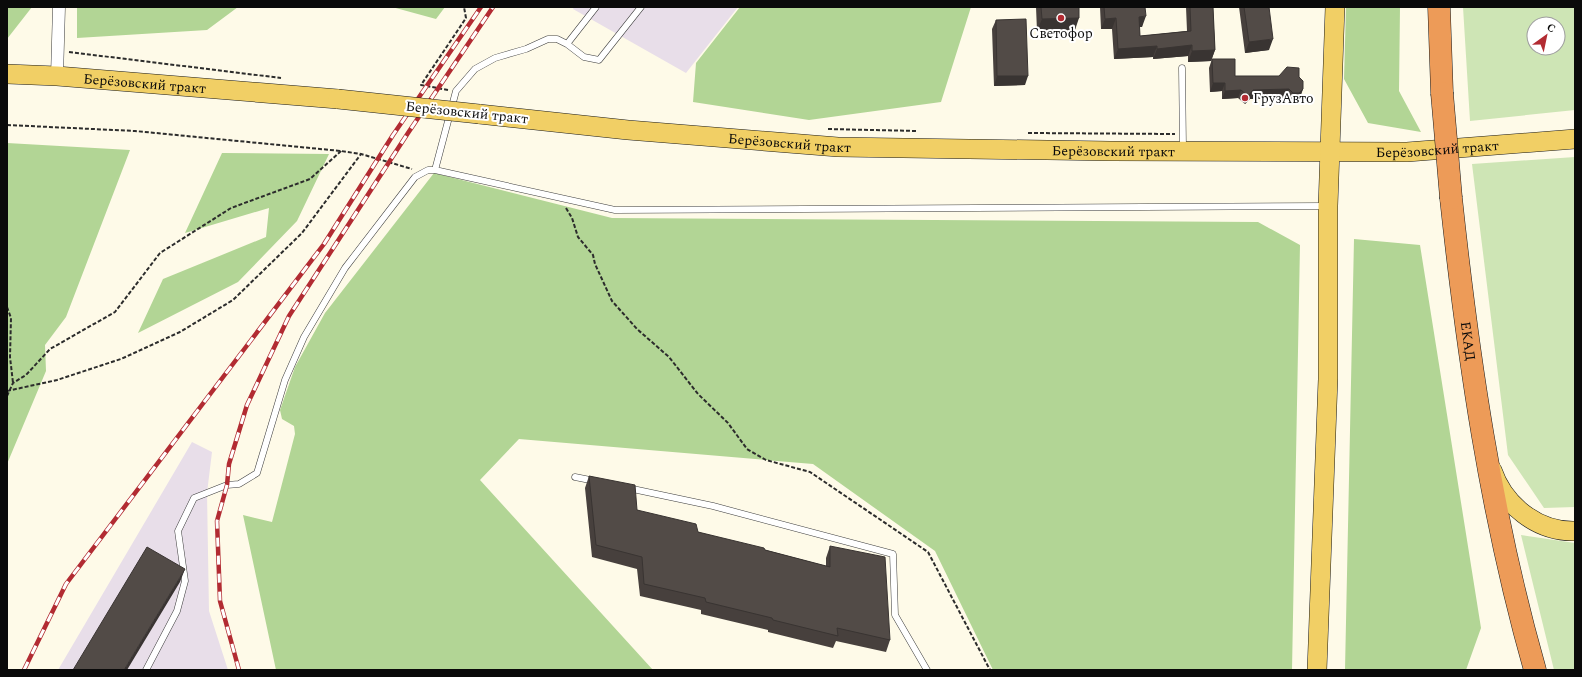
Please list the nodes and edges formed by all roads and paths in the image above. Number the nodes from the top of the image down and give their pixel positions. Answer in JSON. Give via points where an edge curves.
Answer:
{"nodes":[{"id":1,"x":59,"y":7,"type":"edge"},
{"id":2,"x":464,"y":7,"type":"edge"},
{"id":3,"x":596,"y":7,"type":"edge"},
{"id":4,"x":640,"y":7,"type":"edge"},
{"id":5,"x":1336,"y":7,"type":"edge"},
{"id":6,"x":1439,"y":7,"type":"edge"},
{"id":7,"x":567,"y":44,"type":"junction"},
{"id":8,"x":58,"y":50,"type":"junction"},
{"id":9,"x":1182,"y":68,"type":"dead end"},
{"id":10,"x":7,"y":74,"type":"edge"},
{"id":11,"x":57,"y":76,"type":"junction"},
{"id":12,"x":286,"y":78,"type":"dead end"},
{"id":13,"x":456,"y":92,"type":"junction"},
{"id":14,"x":7,"y":125,"type":"edge"},
{"id":15,"x":825,"y":129,"type":"dead end"},
{"id":16,"x":920,"y":131,"type":"dead end"},
{"id":17,"x":1023,"y":133,"type":"dead end"},
{"id":18,"x":1575,"y":139,"type":"edge"},
{"id":19,"x":1182,"y":143,"type":"junction"},
{"id":20,"x":341,"y":151,"type":"junction"},
{"id":21,"x":1331,"y":152,"type":"junction"},
{"id":22,"x":361,"y":154,"type":"junction"},
{"id":23,"x":435,"y":170,"type":"junction"},
{"id":24,"x":422,"y":172,"type":"junction"},
{"id":25,"x":561,"y":198,"type":"junction"},
{"id":26,"x":1328,"y":206,"type":"junction"},
{"id":27,"x":7,"y":307,"type":"edge"},
{"id":28,"x":13,"y":383,"type":"junction"},
{"id":29,"x":8,"y":391,"type":"edge"},
{"id":30,"x":7,"y":396,"type":"edge"},
{"id":31,"x":1485,"y":449,"type":"junction"},
{"id":32,"x":575,"y":477,"type":"dead end"},
{"id":33,"x":605,"y":483,"type":"edge"},
{"id":34,"x":621,"y":486,"type":"edge"},
{"id":35,"x":1575,"y":531,"type":"edge"},
{"id":36,"x":146,"y":670,"type":"edge"},
{"id":37,"x":927,"y":670,"type":"edge"},
{"id":38,"x":990,"y":670,"type":"edge"},
{"id":39,"x":1317,"y":670,"type":"edge"},
{"id":40,"x":1535,"y":670,"type":"edge"}],
"edges":[{"from":1,"to":8,"type":"street"},
{"from":2,"to":13,"type":"path","via":[[466,18],[421,85]]},
{"from":3,"to":7,"type":"lane"},
{"from":4,"to":7,"type":"lane","via":[[600,60],[584,57]]},
{"from":5,"to":21,"type":"main road"},
{"from":6,"to":31,"type":"highway","name":"ЕКАД","bridge":true,"via":[[1442,93],[1451,198],[1465,325]]},
{"from":7,"to":13,"type":"lane","via":[[557,39],[548,39],[495,58],[476,69]]},
{"from":8,"to":11,"type":"street"},
{"from":8,"to":12,"type":"path"},
{"from":9,"to":19,"type":"lane"},
{"from":10,"to":11,"type":"main road","name":"Берёзовский тракт"},
{"from":11,"to":19,"type":"main road","name":"Берёзовский тракт","bridge":true,"via":[[338,99],[628,130],[838,147]]},
{"from":13,"to":23,"type":"lane"},
{"from":14,"to":20,"type":"path","via":[[135,131]]},
{"from":15,"to":16,"type":"path"},
{"from":17,"to":19,"type":"path"},
{"from":18,"to":21,"type":"main road","name":"Берёзовский тракт","via":[[1407,152]]},
{"from":19,"to":21,"type":"main road","name":"Берёзовский тракт"},
{"from":20,"to":22,"type":"path"},
{"from":20,"to":28,"type":"path","via":[[310,179],[231,208],[160,253],[115,312],[50,349],[26,374]]},
{"from":21,"to":26,"type":"main road"},
{"from":22,"to":24,"type":"path"},
{"from":22,"to":29,"type":"path","via":[[302,233],[233,300],[180,332],[121,359],[57,380]]},
{"from":23,"to":24,"type":"lane"},
{"from":23,"to":25,"type":"lane"},
{"from":24,"to":36,"type":"lane","via":[[391,206],[345,268],[304,337],[285,380],[257,473],[239,484],[194,498],[178,531],[185,581],[177,611]]},
{"from":25,"to":26,"type":"lane","via":[[614,210]]},
{"from":25,"to":38,"type":"path","via":[[572,218],[578,237],[593,255],[612,301],[636,329],[669,357],[698,394],[728,423],[747,449],[766,460],[810,472],[928,552]]},
{"from":26,"to":39,"type":"main road","via":[[1328,379]]},
{"from":27,"to":28,"type":"path","via":[[11,318],[10,357]]},
{"from":28,"to":29,"type":"path"},
{"from":29,"to":30,"type":"path"},
{"from":31,"to":35,"type":"main road","via":[[1495,478],[1511,504],[1535,522],[1563,531]]},
{"from":31,"to":40,"type":"highway","name":"ЕКАД","via":[[1510,571]]},
{"from":32,"to":33,"type":"lane"},
{"from":34,"to":37,"type":"lane","via":[[713,506],[893,554],[895,615]]}]}
